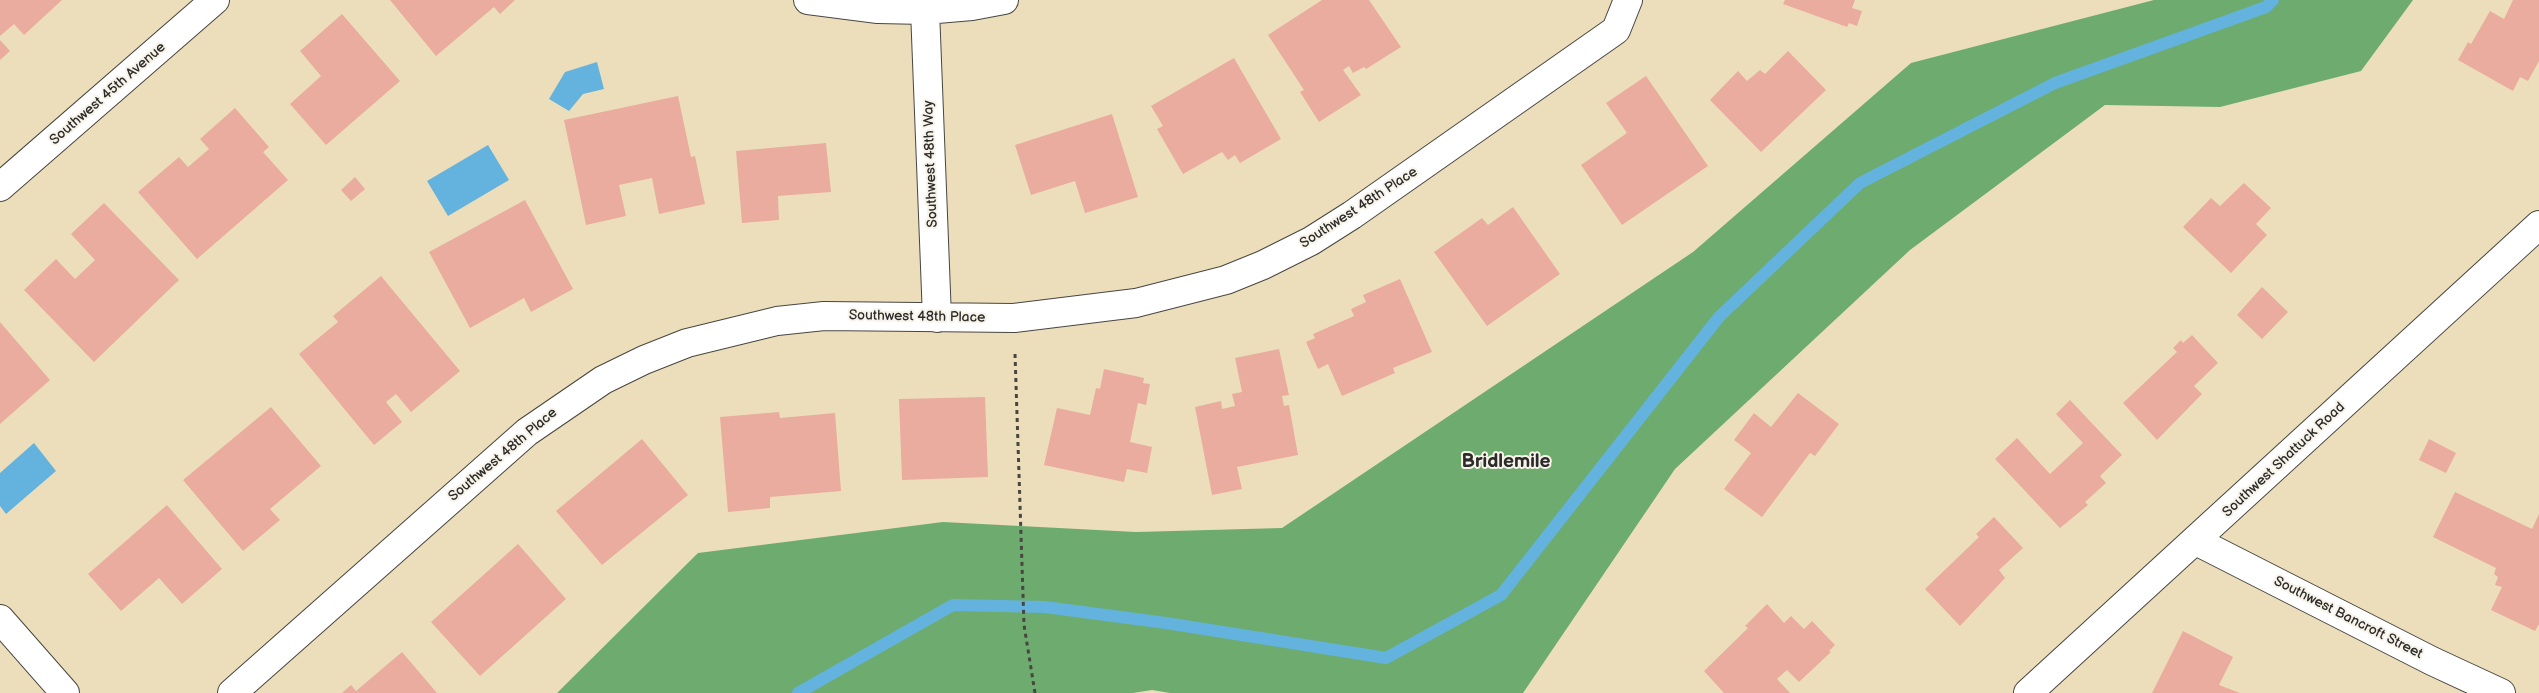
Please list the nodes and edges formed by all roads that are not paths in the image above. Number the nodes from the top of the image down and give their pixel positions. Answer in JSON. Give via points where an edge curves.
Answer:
{"nodes":[{"id":1,"x":215,"y":0,"type":"edge"},
{"id":2,"x":808,"y":0,"type":"edge"},
{"id":3,"x":1004,"y":0,"type":"edge"},
{"id":4,"x":1628,"y":0,"type":"edge"},
{"id":5,"x":925,"y":10,"type":"junction"},
{"id":6,"x":0,"y":187,"type":"edge"},
{"id":7,"x":2539,"y":225,"type":"edge"},
{"id":8,"x":937,"y":318,"type":"junction"},
{"id":9,"x":2196,"y":541,"type":"junction"},
{"id":10,"x":0,"y":619,"type":"edge"},
{"id":11,"x":65,"y":693,"type":"edge"},
{"id":12,"x":232,"y":693,"type":"edge"},
{"id":13,"x":2028,"y":693,"type":"edge"},
{"id":14,"x":2501,"y":693,"type":"edge"}],
"edges":[{"from":1,"to":6,"type":"street","name":"Southwest 45th Avenue"},
{"from":2,"to":5,"type":"street"},
{"from":3,"to":5,"type":"street"},
{"from":4,"to":8,"type":"street","name":"Southwest 48th Place","via":[[1616,30],[1352,215],[1311,241],[1236,276],[1183,293],[1127,305],[1014,318]]},
{"from":5,"to":8,"type":"street","name":"Southwest 48th Way"},
{"from":7,"to":9,"type":"street","name":"Southwest Shattuck Road"},
{"from":8,"to":12,"type":"street","name":"Southwest 48th Place","via":[[824,316],[777,320],[687,343],[603,380],[527,432]]},
{"from":9,"to":13,"type":"street","name":"Southwest Shattuck Road"},
{"from":9,"to":14,"type":"street","name":"Southwest Bancroft Street"},
{"from":10,"to":11,"type":"street"}]}
